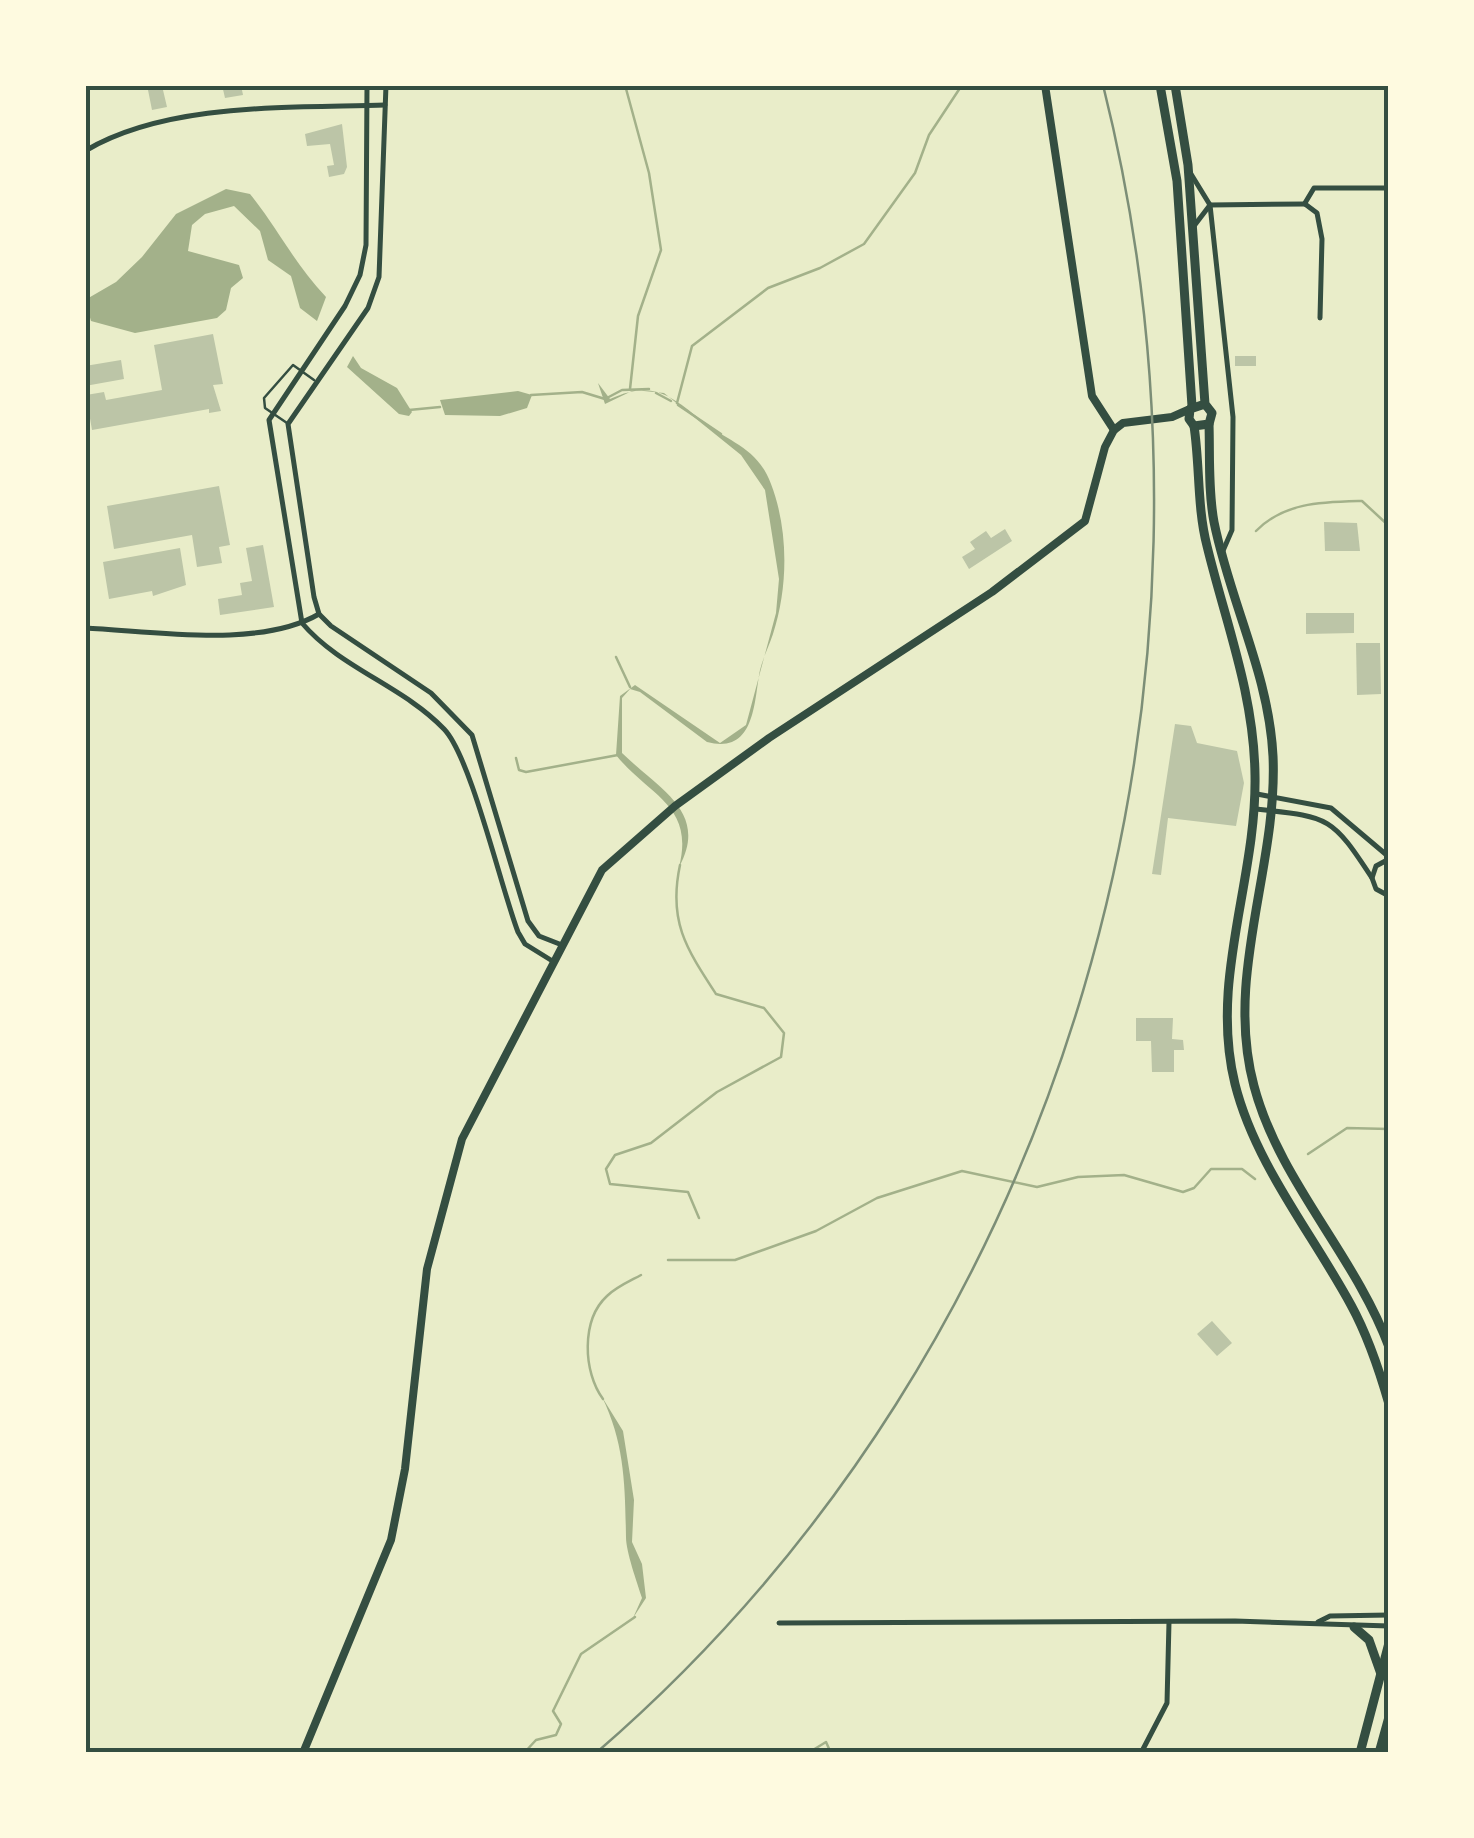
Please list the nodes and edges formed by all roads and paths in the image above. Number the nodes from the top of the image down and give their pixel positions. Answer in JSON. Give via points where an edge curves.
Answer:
{"nodes":[{"id":1,"x":367,"y":85,"type":"edge"},
{"id":2,"x":386,"y":85,"type":"edge"},
{"id":3,"x":1045,"y":85,"type":"edge"},
{"id":4,"x":1160,"y":85,"type":"edge"},
{"id":5,"x":1175,"y":85,"type":"edge"},
{"id":6,"x":386,"y":104,"type":"junction"},
{"id":7,"x":367,"y":105,"type":"junction"},
{"id":8,"x":85,"y":151,"type":"edge"},
{"id":9,"x":1188,"y":166,"type":"junction"},
{"id":10,"x":1389,"y":188,"type":"edge"},
{"id":11,"x":1305,"y":204,"type":"junction"},
{"id":12,"x":1210,"y":205,"type":"junction"},
{"id":13,"x":1193,"y":230,"type":"junction"},
{"id":14,"x":1320,"y":318,"type":"dead end"},
{"id":15,"x":303,"y":371,"type":"junction"},
{"id":16,"x":316,"y":382,"type":"junction"},
{"id":17,"x":1205,"y":404,"type":"junction"},
{"id":18,"x":1191,"y":407,"type":"junction"},
{"id":19,"x":272,"y":413,"type":"junction"},
{"id":20,"x":1172,"y":417,"type":"junction"},
{"id":21,"x":288,"y":424,"type":"junction"},
{"id":22,"x":1192,"y":424,"type":"junction"},
{"id":23,"x":1208,"y":424,"type":"junction"},
{"id":24,"x":1114,"y":430,"type":"junction"},
{"id":25,"x":1222,"y":553,"type":"junction"},
{"id":26,"x":319,"y":614,"type":"junction"},
{"id":27,"x":302,"y":623,"type":"junction"},
{"id":28,"x":85,"y":628,"type":"edge"},
{"id":29,"x":1255,"y":794,"type":"junction"},
{"id":30,"x":1273,"y":796,"type":"junction"},
{"id":31,"x":1254,"y":809,"type":"junction"},
{"id":32,"x":1272,"y":811,"type":"junction"},
{"id":33,"x":1389,"y":858,"type":"edge"},
{"id":34,"x":1372,"y":878,"type":"junction"},
{"id":35,"x":1389,"y":896,"type":"edge"},
{"id":36,"x":562,"y":945,"type":"junction"},
{"id":37,"x":554,"y":962,"type":"junction"},
{"id":38,"x":1389,"y":1347,"type":"edge"},
{"id":39,"x":1389,"y":1404,"type":"edge"},
{"id":40,"x":1389,"y":1616,"type":"edge"},
{"id":41,"x":1169,"y":1622,"type":"junction"},
{"id":42,"x":1318,"y":1622,"type":"junction"},
{"id":43,"x":779,"y":1624,"type":"dead end"},
{"id":44,"x":1389,"y":1626,"type":"edge"},
{"id":45,"x":1354,"y":1628,"type":"junction"},
{"id":46,"x":1389,"y":1643,"type":"edge"},
{"id":47,"x":1382,"y":1676,"type":"junction"},
{"id":48,"x":1389,"y":1717,"type":"edge"},
{"id":49,"x":303,"y":1753,"type":"edge"},
{"id":50,"x":1141,"y":1753,"type":"edge"},
{"id":51,"x":1360,"y":1753,"type":"edge"},
{"id":52,"x":1379,"y":1753,"type":"edge"}],
"edges":[{"from":1,"to":7,"type":"street"},
{"from":2,"to":6,"type":"street"},
{"from":3,"to":24,"type":"main road","via":[[1092,396]]},
{"from":4,"to":18,"type":"main road","via":[[1179,199]]},
{"from":5,"to":9,"type":"main road"},
{"from":6,"to":7,"type":"street"},
{"from":6,"to":16,"type":"street","via":[[379,278],[368,308]]},
{"from":7,"to":8,"type":"street","via":[[242,110],[117,134]]},
{"from":7,"to":15,"type":"street","via":[[363,262],[356,288]]},
{"from":9,"to":12,"type":"street"},
{"from":9,"to":13,"type":"main road"},
{"from":10,"to":11,"type":"street","via":[[1314,188]]},
{"from":11,"to":12,"type":"street"},
{"from":11,"to":14,"type":"street","via":[[1317,213],[1322,239]]},
{"from":12,"to":13,"type":"street"},
{"from":12,"to":25,"type":"street","via":[[1233,417],[1232,530]]},
{"from":13,"to":17,"type":"main road"},
{"from":15,"to":16,"type":"lane"},
{"from":15,"to":19,"type":"street"},
{"from":15,"to":19,"type":"lane","via":[[293,365],[273,385],[264,398]]},
{"from":16,"to":21,"type":"street"},
{"from":17,"to":18,"type":"main road"},
{"from":17,"to":23,"type":"main road","via":[[1212,413]]},
{"from":18,"to":20,"type":"main road"},
{"from":18,"to":22,"type":"main road"},
{"from":19,"to":21,"type":"lane"},
{"from":19,"to":27,"type":"street","via":[[268,431]]},
{"from":20,"to":22,"type":"main road"},
{"from":20,"to":24,"type":"main road"},
{"from":21,"to":26,"type":"street"},
{"from":22,"to":23,"type":"main road"},
{"from":22,"to":29,"type":"main road","via":[[1206,544],[1249,704]]},
{"from":23,"to":25,"type":"main road"},
{"from":24,"to":36,"type":"main road","via":[[1085,521],[630,843],[602,870]]},
{"from":25,"to":30,"type":"main road","via":[[1263,687]]},
{"from":26,"to":27,"type":"street"},
{"from":26,"to":36,"type":"street","via":[[447,705],[472,735],[528,922],[538,936]]},
{"from":27,"to":28,"type":"street","via":[[210,635]]},
{"from":27,"to":37,"type":"street","via":[[446,732],[518,932]]},
{"from":29,"to":30,"type":"street"},
{"from":29,"to":31,"type":"main road"},
{"from":30,"to":32,"type":"main road"},
{"from":30,"to":33,"type":"street","via":[[1331,808]]},
{"from":31,"to":32,"type":"street"},
{"from":31,"to":39,"type":"main road","via":[[1226,982],[1236,1087],[1256,1142],[1352,1306]]},
{"from":32,"to":34,"type":"street","via":[[1305,813],[1340,830]]},
{"from":32,"to":38,"type":"main road","via":[[1244,984],[1250,1072],[1282,1155],[1346,1258]]},
{"from":33,"to":34,"type":"street"},
{"from":34,"to":35,"type":"street","via":[[1376,890]]},
{"from":36,"to":37,"type":"main road"},
{"from":37,"to":49,"type":"main road","via":[[462,1139],[427,1270],[391,1540]]},
{"from":40,"to":42,"type":"street"},
{"from":41,"to":42,"type":"street"},
{"from":41,"to":43,"type":"street"},
{"from":41,"to":50,"type":"street","via":[[1168,1703]]},
{"from":42,"to":45,"type":"street"},
{"from":44,"to":45,"type":"street"},
{"from":45,"to":47,"type":"main road","via":[[1370,1640]]},
{"from":46,"to":47,"type":"main road"},
{"from":47,"to":51,"type":"main road"},
{"from":48,"to":52,"type":"main road"}]}
